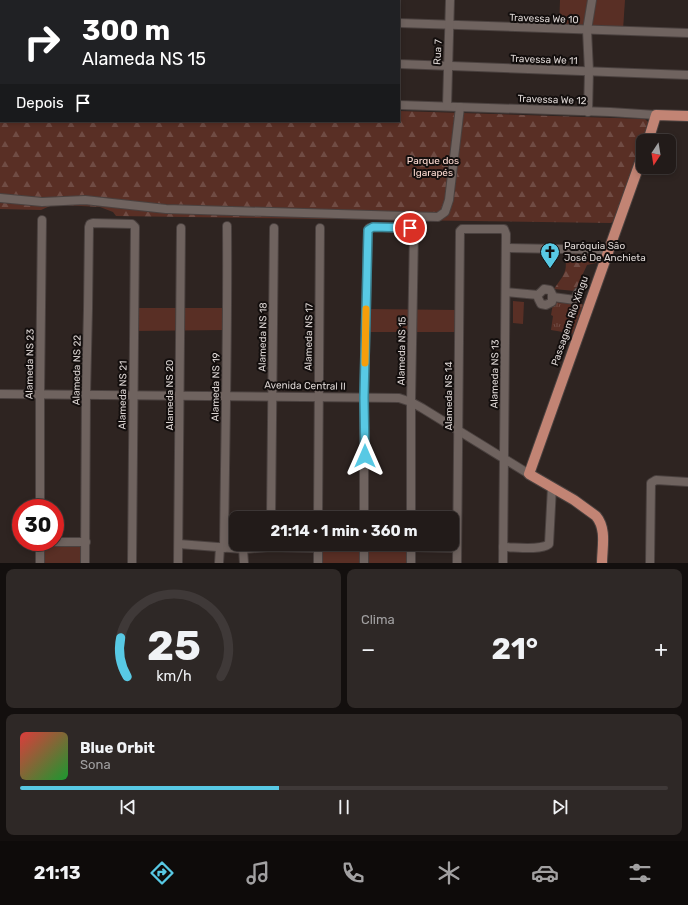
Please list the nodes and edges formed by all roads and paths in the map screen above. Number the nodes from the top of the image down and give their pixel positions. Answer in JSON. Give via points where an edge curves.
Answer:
{"nodes":[{"id":1,"x":450,"y":0,"type":"edge"},
{"id":2,"x":592,"y":0,"type":"edge"},
{"id":3,"x":400,"y":23,"type":"edge"},
{"id":4,"x":449,"y":26,"type":"junction"},
{"id":5,"x":587,"y":30,"type":"junction"},
{"id":6,"x":688,"y":33,"type":"edge"},
{"id":7,"x":400,"y":64,"type":"edge"},
{"id":8,"x":447,"y":66,"type":"junction"},
{"id":9,"x":589,"y":72,"type":"junction"},
{"id":10,"x":688,"y":75,"type":"edge"},
{"id":11,"x":400,"y":105,"type":"edge"},
{"id":12,"x":447,"y":106,"type":"junction"},
{"id":13,"x":460,"y":107,"type":"junction"},
{"id":14,"x":588,"y":112,"type":"junction"},
{"id":15,"x":656,"y":115,"type":"junction"},
{"id":16,"x":688,"y":116,"type":"edge"},
{"id":17,"x":650,"y":134,"type":"edge"},
{"id":18,"x":636,"y":174,"type":"edge"},
{"id":19,"x":0,"y":198,"type":"edge"},
{"id":20,"x":42,"y":220,"type":"dead end"},
{"id":21,"x":227,"y":226,"type":"dead end"},
{"id":22,"x":135,"y":227,"type":"joint"},
{"id":23,"x":181,"y":228,"type":"dead end"},
{"id":24,"x":274,"y":228,"type":"dead end"},
{"id":25,"x":320,"y":228,"type":"dead end"},
{"id":26,"x":461,"y":229,"type":"joint"},
{"id":27,"x":506,"y":248,"type":"junction"},
{"id":28,"x":609,"y":250,"type":"junction"},
{"id":29,"x":506,"y":292,"type":"junction"},
{"id":30,"x":578,"y":292,"type":"dead end"},
{"id":31,"x":538,"y":295,"type":"junction"},
{"id":32,"x":553,"y":298,"type":"junction"},
{"id":33,"x":0,"y":394,"type":"edge"},
{"id":34,"x":40,"y":395,"type":"junction"},
{"id":35,"x":86,"y":395,"type":"junction"},
{"id":36,"x":133,"y":395,"type":"junction"},
{"id":37,"x":180,"y":395,"type":"junction"},
{"id":38,"x":226,"y":397,"type":"junction"},
{"id":39,"x":272,"y":397,"type":"junction"},
{"id":40,"x":318,"y":398,"type":"junction"},
{"id":41,"x":364,"y":398,"type":"junction"},
{"id":42,"x":411,"y":402,"type":"junction"},
{"id":43,"x":458,"y":430,"type":"junction"},
{"id":44,"x":503,"y":458,"type":"junction"},
{"id":45,"x":528,"y":474,"type":"junction"},
{"id":46,"x":688,"y":482,"type":"edge"},
{"id":47,"x":552,"y":487,"type":"junction"},
{"id":48,"x":40,"y":499,"type":"edge"},
{"id":49,"x":271,"y":511,"type":"edge"},
{"id":50,"x":318,"y":511,"type":"edge"},
{"id":51,"x":364,"y":511,"type":"edge"},
{"id":52,"x":411,"y":511,"type":"edge"},
{"id":53,"x":457,"y":511,"type":"edge"},
{"id":54,"x":64,"y":542,"type":"edge"},
{"id":55,"x":86,"y":542,"type":"junction"},
{"id":56,"x":179,"y":544,"type":"junction"},
{"id":57,"x":503,"y":547,"type":"junction"},
{"id":58,"x":222,"y":548,"type":"junction"},
{"id":59,"x":229,"y":548,"type":"edge"},
{"id":60,"x":40,"y":551,"type":"edge"},
{"id":61,"x":243,"y":551,"type":"edge"},
{"id":62,"x":318,"y":551,"type":"edge"},
{"id":63,"x":364,"y":551,"type":"edge"},
{"id":64,"x":411,"y":551,"type":"edge"},
{"id":65,"x":457,"y":551,"type":"edge"},
{"id":66,"x":40,"y":563,"type":"edge"},
{"id":67,"x":85,"y":563,"type":"edge"},
{"id":68,"x":132,"y":563,"type":"edge"},
{"id":69,"x":178,"y":563,"type":"edge"},
{"id":70,"x":219,"y":563,"type":"edge"},
{"id":71,"x":244,"y":563,"type":"edge"},
{"id":72,"x":318,"y":563,"type":"edge"},
{"id":73,"x":364,"y":563,"type":"edge"},
{"id":74,"x":411,"y":563,"type":"edge"},
{"id":75,"x":457,"y":563,"type":"edge"},
{"id":76,"x":503,"y":563,"type":"edge"},
{"id":77,"x":602,"y":563,"type":"edge"},
{"id":78,"x":650,"y":563,"type":"edge"}],
"edges":[{"from":1,"to":4,"type":"street","name":"Rua 7"},
{"from":2,"to":5,"type":"street"},
{"from":3,"to":4,"type":"street","name":"Travessa We 10"},
{"from":4,"to":5,"type":"street","name":"Travessa We 10"},
{"from":4,"to":8,"type":"street","name":"Rua 7"},
{"from":5,"to":6,"type":"street","name":"Travessa We 10"},
{"from":5,"to":9,"type":"street"},
{"from":7,"to":8,"type":"street","name":"Travessa We 11"},
{"from":8,"to":9,"type":"street","name":"Travessa We 11"},
{"from":8,"to":12,"type":"street","name":"Rua 7"},
{"from":9,"to":10,"type":"street","name":"Travessa We 11"},
{"from":9,"to":14,"type":"street"},
{"from":11,"to":12,"type":"street"},
{"from":12,"to":13,"type":"street","name":"Travessa We 12"},
{"from":13,"to":14,"type":"street","name":"Travessa We 12"},
{"from":13,"to":19,"type":"street","via":[[449,200],[445,212],[438,217],[166,209],[85,200],[42,202]]},
{"from":14,"to":15,"type":"street","name":"Travessa We 12"},
{"from":15,"to":16,"type":"main road"},
{"from":15,"to":17,"type":"main road"},
{"from":18,"to":28,"type":"main road","name":"Passagem Rio Xingu"},
{"from":20,"to":34,"type":"street","name":"Alameda NS 23"},
{"from":21,"to":38,"type":"street","name":"Alameda NS 19"},
{"from":22,"to":35,"type":"street","name":"Alameda NS 22","via":[[132,224],[89,225]]},
{"from":22,"to":36,"type":"street","name":"Alameda NS 21"},
{"from":23,"to":37,"type":"street","name":"Alameda NS 20"},
{"from":24,"to":39,"type":"street","name":"Alameda NS 18"},
{"from":25,"to":40,"type":"street","name":"Alameda NS 17"},
{"from":26,"to":27,"type":"street","name":"Alameda NS 13","via":[[504,229]]},
{"from":26,"to":43,"type":"street","name":"Alameda NS 14"},
{"from":27,"to":28,"type":"street"},
{"from":27,"to":29,"type":"street","name":"Alameda NS 13"},
{"from":28,"to":45,"type":"main road","name":"Passagem Rio Xingu"},
{"from":29,"to":31,"type":"street"},
{"from":29,"to":44,"type":"street","name":"Alameda NS 13"},
{"from":30,"to":32,"type":"street","via":[[575,300]]},
{"from":31,"to":32,"type":"street","via":[[542,304],[552,302]]},
{"from":31,"to":32,"type":"street","via":[[547,287]]},
{"from":33,"to":34,"type":"street","name":"Avenida Central II"},
{"from":34,"to":35,"type":"street","name":"Avenida Central II"},
{"from":34,"to":48,"type":"street","name":"Alameda NS 23"},
{"from":35,"to":36,"type":"street","name":"Avenida Central II"},
{"from":35,"to":55,"type":"street","name":"Alameda NS 22"},
{"from":36,"to":37,"type":"street","name":"Avenida Central II"},
{"from":36,"to":68,"type":"street","name":"Alameda NS 21"},
{"from":37,"to":38,"type":"street","name":"Avenida Central II"},
{"from":37,"to":56,"type":"street","name":"Alameda NS 20"},
{"from":38,"to":39,"type":"street","name":"Avenida Central II"},
{"from":38,"to":58,"type":"street","name":"Alameda NS 19"},
{"from":39,"to":40,"type":"street","name":"Avenida Central II"},
{"from":39,"to":49,"type":"street","name":"Alameda NS 18"},
{"from":40,"to":41,"type":"street","name":"Avenida Central II"},
{"from":40,"to":50,"type":"street","name":"Alameda NS 17"},
{"from":41,"to":42,"type":"street","name":"Avenida Central II","via":[[399,398]]},
{"from":41,"to":42,"type":"street","name":"Alameda NS 15","via":[[369,228],[410,228],[414,230]]},
{"from":41,"to":51,"type":"street"},
{"from":42,"to":43,"type":"street","name":"Avenida Central II"},
{"from":42,"to":52,"type":"street","name":"Alameda NS 15"},
{"from":43,"to":44,"type":"street","name":"Avenida Central II"},
{"from":43,"to":53,"type":"street","name":"Alameda NS 14"},
{"from":44,"to":45,"type":"street","name":"Avenida Central II"},
{"from":44,"to":57,"type":"street","name":"Alameda NS 13"},
{"from":45,"to":47,"type":"main road","name":"Avenida Central II"},
{"from":46,"to":78,"type":"street","via":[[652,481]]},
{"from":47,"to":57,"type":"street","via":[[550,544],[537,548]]},
{"from":47,"to":77,"type":"main road","name":"Avenida Central II","via":[[599,519],[603,530]]},
{"from":54,"to":55,"type":"street"},
{"from":55,"to":67,"type":"street","name":"Alameda NS 22"},
{"from":56,"to":58,"type":"street"},
{"from":56,"to":69,"type":"street","name":"Alameda NS 20"},
{"from":57,"to":76,"type":"street","name":"Alameda NS 13"},
{"from":58,"to":59,"type":"street"},
{"from":58,"to":70,"type":"street","name":"Alameda NS 19"},
{"from":60,"to":66,"type":"street"},
{"from":61,"to":71,"type":"street"},
{"from":62,"to":72,"type":"street"},
{"from":63,"to":73,"type":"street"},
{"from":64,"to":74,"type":"street"},
{"from":65,"to":75,"type":"street","name":"Alameda NS 14"}]}
